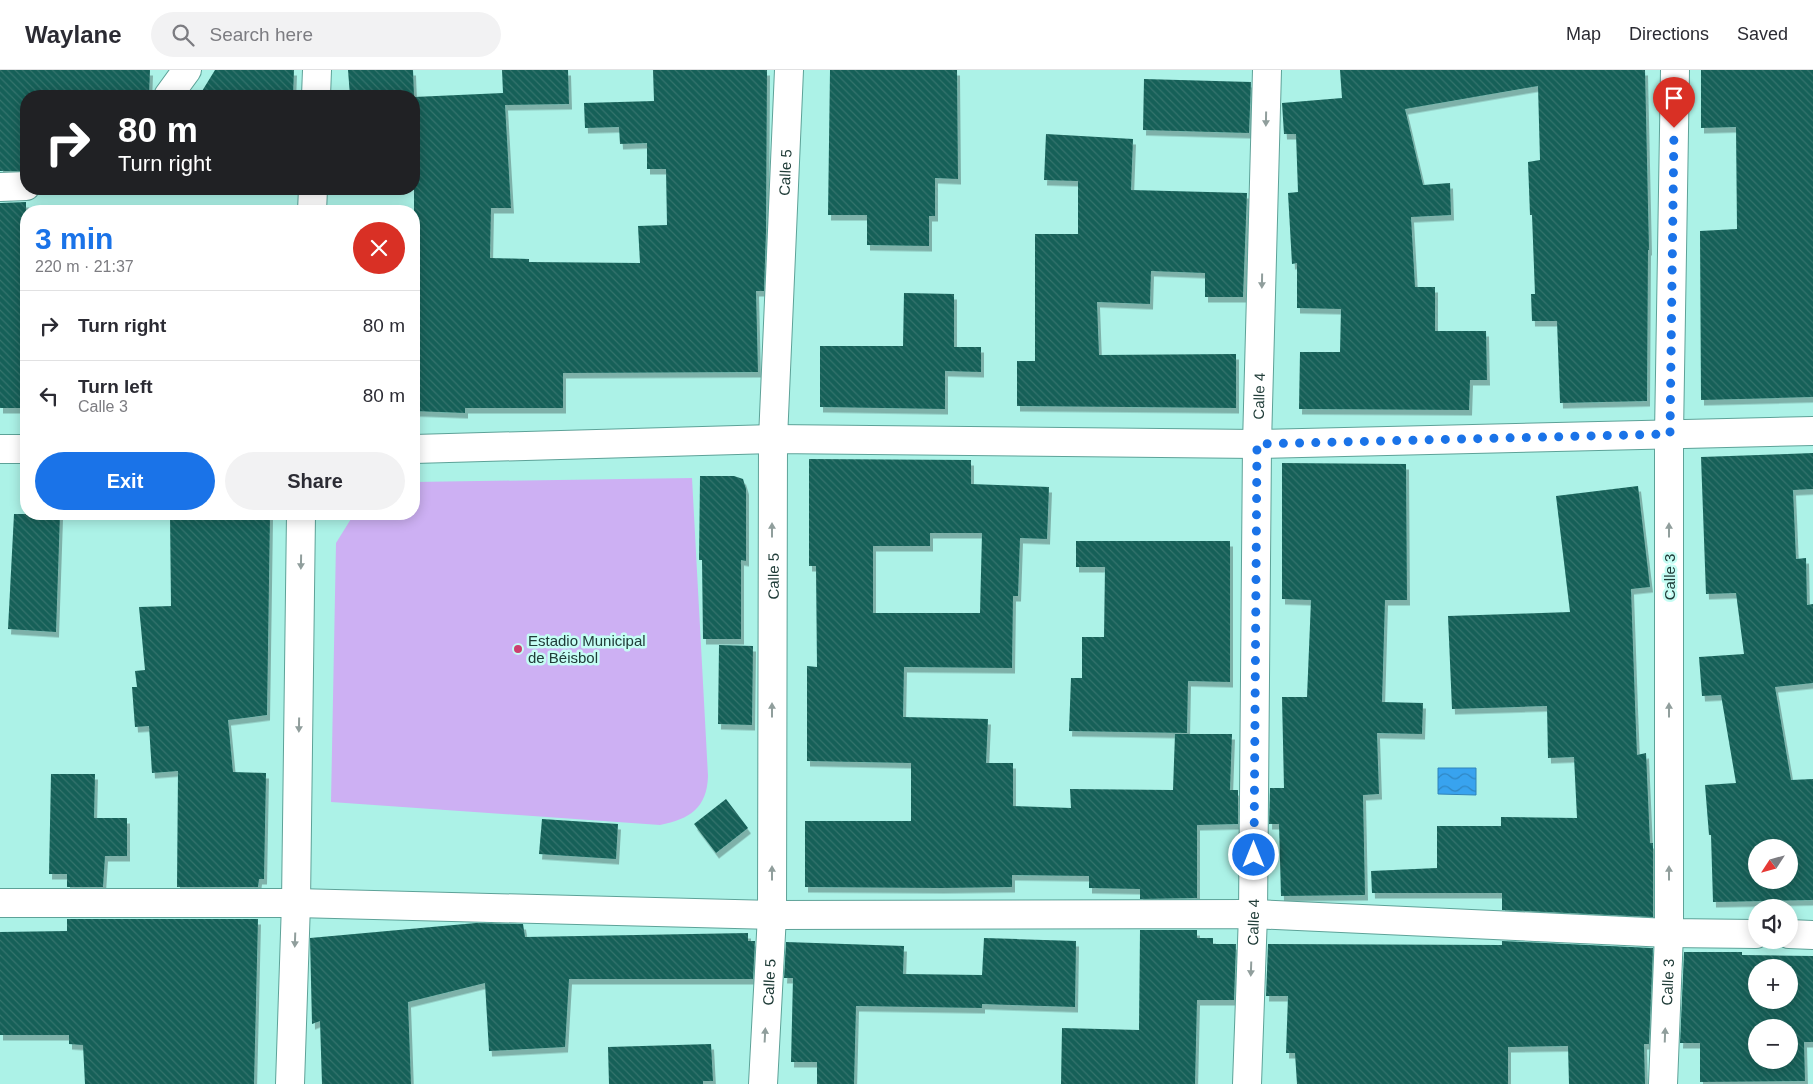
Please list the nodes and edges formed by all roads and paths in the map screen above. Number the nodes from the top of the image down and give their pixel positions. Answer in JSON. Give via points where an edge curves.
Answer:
{"nodes":[{"id":1,"x":187,"y":70,"type":"edge"},
{"id":2,"x":318,"y":70,"type":"edge"},
{"id":3,"x":789,"y":70,"type":"edge"},
{"id":4,"x":1267,"y":70,"type":"edge"},
{"id":5,"x":1675,"y":70,"type":"edge"},
{"id":6,"x":172,"y":90,"type":"edge"},
{"id":7,"x":316,"y":90,"type":"edge"},
{"id":8,"x":20,"y":186,"type":"edge"},
{"id":9,"x":0,"y":187,"type":"edge"},
{"id":10,"x":1813,"y":431,"type":"edge"},
{"id":11,"x":1670,"y":434,"type":"junction"},
{"id":12,"x":772,"y":439,"type":"junction"},
{"id":13,"x":1257,"y":444,"type":"junction"},
{"id":14,"x":0,"y":449,"type":"edge"},
{"id":15,"x":20,"y":449,"type":"edge"},
{"id":16,"x":420,"y":449,"type":"edge"},
{"id":17,"x":301,"y":520,"type":"edge"},
{"id":18,"x":0,"y":903,"type":"edge"},
{"id":19,"x":296,"y":903,"type":"junction"},
{"id":20,"x":1254,"y":914,"type":"junction"},
{"id":21,"x":772,"y":916,"type":"junction"},
{"id":22,"x":1669,"y":933,"type":"junction"},
{"id":23,"x":1748,"y":934,"type":"edge"},
{"id":24,"x":1798,"y":934,"type":"edge"},
{"id":25,"x":1813,"y":935,"type":"edge"},
{"id":26,"x":290,"y":1084,"type":"edge"},
{"id":27,"x":763,"y":1084,"type":"edge"},
{"id":28,"x":1247,"y":1084,"type":"edge"},
{"id":29,"x":1663,"y":1084,"type":"edge"}],
"edges":[{"from":1,"to":6,"type":"street"},
{"from":2,"to":7,"type":"street"},
{"from":3,"to":12,"type":"street","name":"Calle 5"},
{"from":4,"to":13,"type":"street","name":"Calle 4","one_way":true},
{"from":5,"to":11,"type":"street","name":"Calle 3"},
{"from":8,"to":9,"type":"street"},
{"from":10,"to":11,"type":"street"},
{"from":11,"to":13,"type":"street"},
{"from":22,"to":11,"type":"street","name":"Calle 3","one_way":true},
{"from":12,"to":13,"type":"street"},
{"from":12,"to":16,"type":"street"},
{"from":21,"to":12,"type":"street","name":"Calle 5","one_way":true},
{"from":13,"to":20,"type":"street","name":"Calle 4"},
{"from":14,"to":15,"type":"street"},
{"from":17,"to":19,"type":"street","one_way":true},
{"from":18,"to":19,"type":"street"},
{"from":19,"to":21,"type":"street"},
{"from":19,"to":26,"type":"street","one_way":true},
{"from":20,"to":21,"type":"street"},
{"from":20,"to":22,"type":"street"},
{"from":20,"to":28,"type":"street","name":"Calle 4","one_way":true},
{"from":27,"to":21,"type":"street","name":"Calle 5","one_way":true},
{"from":22,"to":23,"type":"street"},
{"from":29,"to":22,"type":"street","name":"Calle 3","one_way":true},
{"from":24,"to":25,"type":"street"}]}
